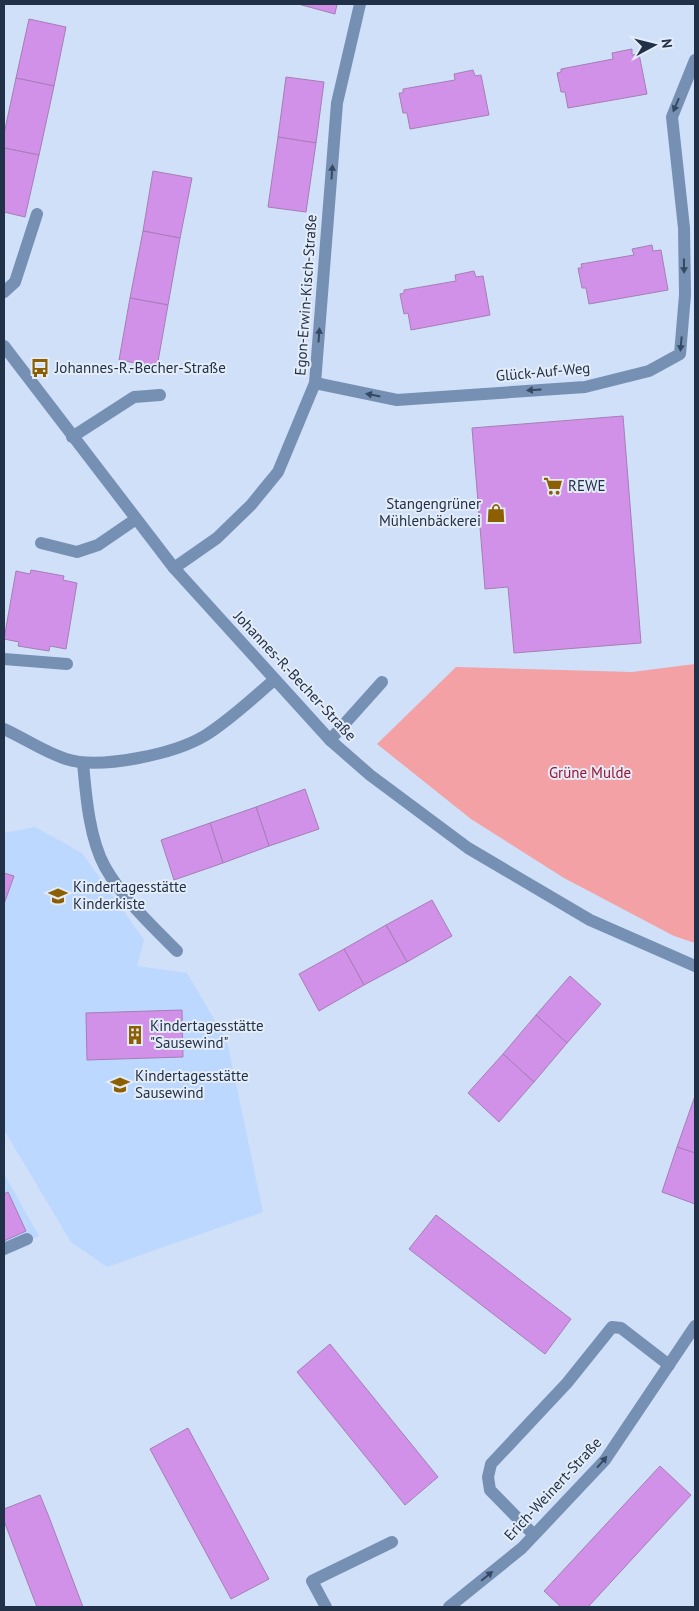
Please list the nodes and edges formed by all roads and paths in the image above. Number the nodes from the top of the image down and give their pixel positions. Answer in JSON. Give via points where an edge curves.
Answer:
{"nodes":[{"id":1,"x":360,"y":4,"type":"edge"},
{"id":2,"x":695,"y":60,"type":"edge"},
{"id":3,"x":37,"y":214,"type":"dead end"},
{"id":4,"x":4,"y":292,"type":"edge"},
{"id":5,"x":4,"y":346,"type":"edge"},
{"id":6,"x":316,"y":383,"type":"junction"},
{"id":7,"x":160,"y":395,"type":"dead end"},
{"id":8,"x":72,"y":437,"type":"junction"},
{"id":9,"x":136,"y":519,"type":"junction"},
{"id":10,"x":41,"y":543,"type":"dead end"},
{"id":11,"x":174,"y":568,"type":"junction"},
{"id":12,"x":4,"y":659,"type":"edge"},
{"id":13,"x":67,"y":664,"type":"dead end"},
{"id":14,"x":274,"y":680,"type":"junction"},
{"id":15,"x":382,"y":682,"type":"dead end"},
{"id":16,"x":4,"y":729,"type":"edge"},
{"id":17,"x":330,"y":740,"type":"junction"},
{"id":18,"x":83,"y":763,"type":"junction"},
{"id":19,"x":177,"y":951,"type":"dead end"},
{"id":20,"x":695,"y":966,"type":"edge"},
{"id":21,"x":27,"y":1239,"type":"dead end"},
{"id":22,"x":4,"y":1249,"type":"edge"},
{"id":23,"x":695,"y":1326,"type":"edge"},
{"id":24,"x":669,"y":1365,"type":"junction"},
{"id":25,"x":534,"y":1535,"type":"junction"},
{"id":26,"x":392,"y":1542,"type":"dead end"},
{"id":27,"x":326,"y":1607,"type":"edge"},
{"id":28,"x":449,"y":1607,"type":"edge"}],
"edges":[{"from":6,"to":1,"type":"street","name":"Egon-Erwin-Kisch-Straße","one_way":true,"via":[[337,103]]},
{"from":2,"to":6,"type":"street","name":"Glück-Auf-Weg","one_way":true,"via":[[672,117],[684,228],[685,295],[680,354],[649,371],[585,387],[397,400]]},
{"from":3,"to":4,"type":"street","via":[[15,282]]},
{"from":5,"to":8,"type":"street","name":"Johannes-R.-Becher-Straße"},
{"from":6,"to":11,"type":"street","name":"Egon-Erwin-Kisch-Straße","via":[[278,472],[251,505],[216,538]]},
{"from":7,"to":8,"type":"street","via":[[134,397]]},
{"from":8,"to":9,"type":"street","name":"Johannes-R.-Becher-Straße"},
{"from":9,"to":10,"type":"street","via":[[98,545],[77,552]]},
{"from":9,"to":11,"type":"street","name":"Johannes-R.-Becher-Straße"},
{"from":11,"to":14,"type":"street","name":"Johannes-R.-Becher-Straße"},
{"from":12,"to":13,"type":"street"},
{"from":14,"to":17,"type":"street","name":"Johannes-R.-Becher-Straße"},
{"from":14,"to":18,"type":"street","via":[[204,736],[135,759]]},
{"from":15,"to":17,"type":"street"},
{"from":16,"to":18,"type":"street","via":[[65,758]]},
{"from":17,"to":20,"type":"street","name":"Johannes-R.-Becher-Straße","via":[[370,775],[468,848],[590,920]]},
{"from":18,"to":19,"type":"street","via":[[88,813],[105,866],[142,916]]},
{"from":21,"to":22,"type":"street"},
{"from":23,"to":24,"type":"street","name":"Erich-Weinert-Straße"},
{"from":25,"to":24,"type":"street","name":"Erich-Weinert-Straße","one_way":true,"via":[[605,1460]]},
{"from":24,"to":25,"type":"street","via":[[621,1328],[612,1327],[567,1383],[491,1464],[490,1490]]},
{"from":28,"to":25,"type":"street","name":"Erich-Weinert-Straße","one_way":true},
{"from":26,"to":27,"type":"street","via":[[312,1582]]}]}
